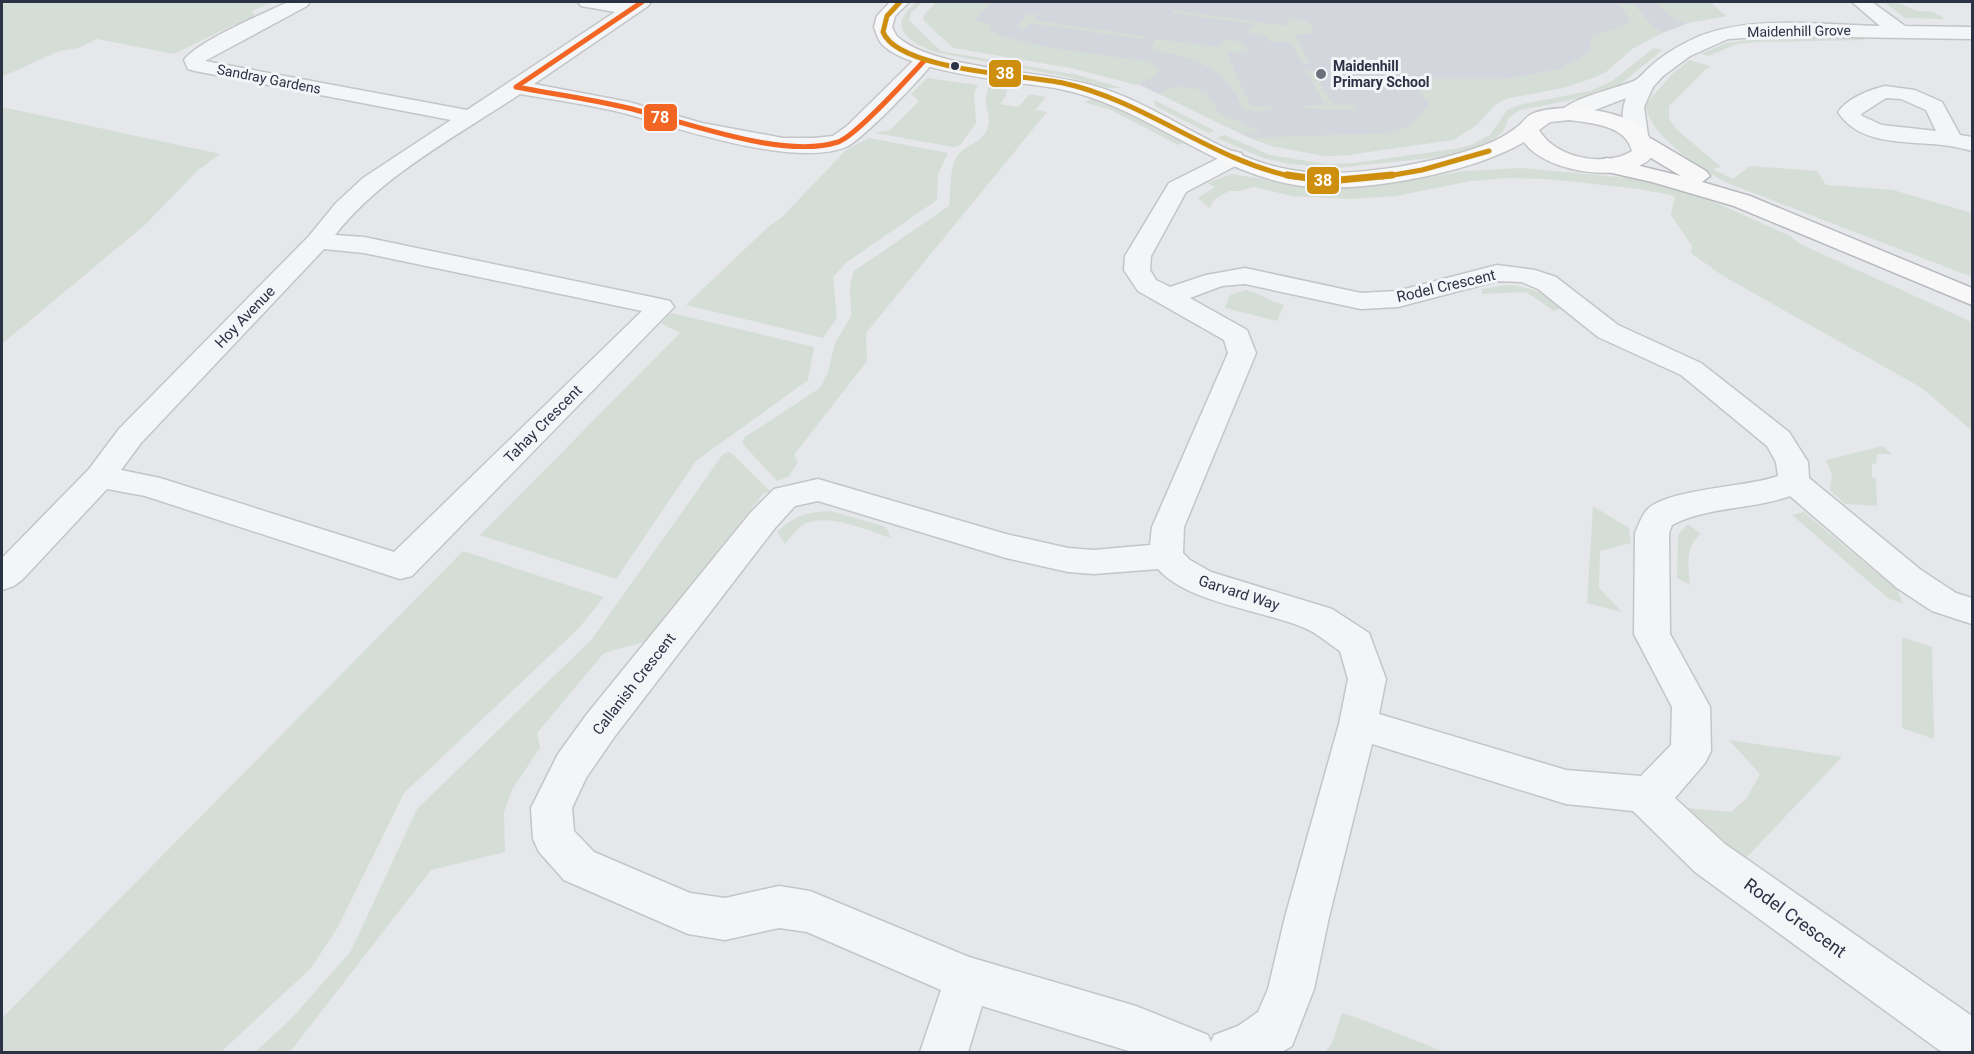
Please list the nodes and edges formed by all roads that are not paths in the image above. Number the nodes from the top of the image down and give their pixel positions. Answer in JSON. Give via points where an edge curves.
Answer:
{"nodes":[{"id":1,"x":301,"y":2,"type":"edge"},
{"id":2,"x":587,"y":2,"type":"edge"},
{"id":3,"x":900,"y":2,"type":"edge"},
{"id":4,"x":1862,"y":2,"type":"edge"},
{"id":5,"x":637,"y":5,"type":"edge"},
{"id":6,"x":1899,"y":31,"type":"junction"},
{"id":7,"x":1972,"y":33,"type":"edge"},
{"id":8,"x":924,"y":61,"type":"junction"},
{"id":9,"x":1642,"y":86,"type":"junction"},
{"id":10,"x":516,"y":87,"type":"junction"},
{"id":11,"x":1569,"y":114,"type":"junction"},
{"id":12,"x":469,"y":117,"type":"junction"},
{"id":13,"x":1528,"y":130,"type":"junction"},
{"id":14,"x":1951,"y":139,"type":"dead end"},
{"id":15,"x":1640,"y":140,"type":"junction"},
{"id":16,"x":1972,"y":144,"type":"edge"},
{"id":17,"x":1233,"y":158,"type":"junction"},
{"id":18,"x":1569,"y":160,"type":"junction"},
{"id":19,"x":1451,"y":162,"type":"junction"},
{"id":20,"x":1607,"y":165,"type":"junction"},
{"id":21,"x":1742,"y":201,"type":"junction"},
{"id":22,"x":318,"y":241,"type":"junction"},
{"id":23,"x":1972,"y":297,"type":"edge"},
{"id":24,"x":1167,"y":298,"type":"junction"},
{"id":25,"x":100,"y":477,"type":"junction"},
{"id":26,"x":1794,"y":482,"type":"junction"},
{"id":27,"x":1166,"y":556,"type":"junction"},
{"id":28,"x":2,"y":577,"type":"edge"},
{"id":29,"x":1972,"y":611,"type":"edge"},
{"id":30,"x":1358,"y":724,"type":"junction"},
{"id":31,"x":1643,"y":794,"type":"junction"},
{"id":32,"x":968,"y":979,"type":"junction"},
{"id":33,"x":1956,"y":1033,"type":"dead end"},
{"id":34,"x":1243,"y":1051,"type":"edge"},
{"id":35,"x":944,"y":1053,"type":"edge"},
{"id":36,"x":1191,"y":1053,"type":"edge"}],
"edges":[{"from":1,"to":12,"type":"street","name":"Sandray Gardens","via":[[207,50],[194,60],[195,65]]},
{"from":2,"to":5,"type":"street"},
{"from":3,"to":8,"type":"main road","via":[[884,21],[885,38]]},
{"from":4,"to":6,"type":"street"},
{"from":5,"to":10,"type":"street","name":"Hoy Avenue"},
{"from":6,"to":7,"type":"street","name":"Maidenhill Grove"},
{"from":6,"to":9,"type":"street","name":"Maidenhill Grove","via":[[1749,30],[1722,34],[1670,59]]},
{"from":8,"to":10,"type":"street","via":[[855,131],[839,142],[815,145],[783,146],[709,132],[629,108]]},
{"from":8,"to":17,"type":"main road","via":[[1093,91],[1149,114]]},
{"from":9,"to":11,"type":"street","name":"Maidenhill Grove"},
{"from":9,"to":15,"type":"street","via":[[1633,108]]},
{"from":10,"to":12,"type":"street","name":"Hoy Avenue"},
{"from":11,"to":13,"type":"main road","via":[[1540,118]]},
{"from":11,"to":15,"type":"main road","via":[[1607,120]]},
{"from":12,"to":22,"type":"street","name":"Hoy Avenue","via":[[371,183],[344,208]]},
{"from":13,"to":18,"type":"main road","via":[[1538,147]]},
{"from":13,"to":19,"type":"main road","via":[[1492,150]]},
{"from":14,"to":16,"type":"street"},
{"from":15,"to":20,"type":"main road","via":[[1644,153],[1637,159]]},
{"from":15,"to":21,"type":"main road"},
{"from":17,"to":19,"type":"main road","via":[[1280,175],[1354,180]]},
{"from":17,"to":24,"type":"street","via":[[1178,188],[1138,256],[1141,278]]},
{"from":18,"to":19,"type":"main road"},
{"from":18,"to":20,"type":"main road"},
{"from":20,"to":21,"type":"main road"},
{"from":21,"to":23,"type":"main road"},
{"from":22,"to":25,"type":"street","name":"Hoy Avenue","via":[[130,436]]},
{"from":22,"to":25,"type":"street","name":"Tahay Crescent","via":[[364,245],[661,307],[400,567],[148,486]]},
{"from":24,"to":26,"type":"street","name":"Rodel Crescent","via":[[1230,276],[1361,301],[1398,299],[1497,273],[1526,275],[1547,283],[1608,331],[1691,369],[1778,439],[1792,462]]},
{"from":24,"to":27,"type":"street","via":[[1237,336],[1242,354],[1168,528]]},
{"from":25,"to":28,"type":"street","name":"Hoy Avenue"},
{"from":26,"to":29,"type":"street","via":[[1910,579],[1944,602]]},
{"from":26,"to":31,"type":"street","via":[[1767,492],[1683,505],[1658,518],[1652,533],[1652,634],[1690,707],[1692,751],[1659,787]]},
{"from":27,"to":30,"type":"street","name":"Garvard Way","via":[[1178,569],[1199,581],[1319,619],[1356,643],[1367,679]]},
{"from":27,"to":32,"type":"street","name":"Callanish Crescent","via":[[1068,561],[818,490],[785,497],[601,725],[572,766],[551,808],[554,839],[579,866],[688,914],[725,919],[779,907],[810,912]]},
{"from":30,"to":31,"type":"street","via":[[1566,787]]},
{"from":30,"to":34,"type":"street","name":"Garvard Way","via":[[1306,916],[1291,989],[1275,1029]]},
{"from":31,"to":33,"type":"street","name":"Rodel Crescent","via":[[1710,858]]},
{"from":32,"to":35,"type":"street"},
{"from":32,"to":36,"type":"street","via":[[1136,1030]]}]}
